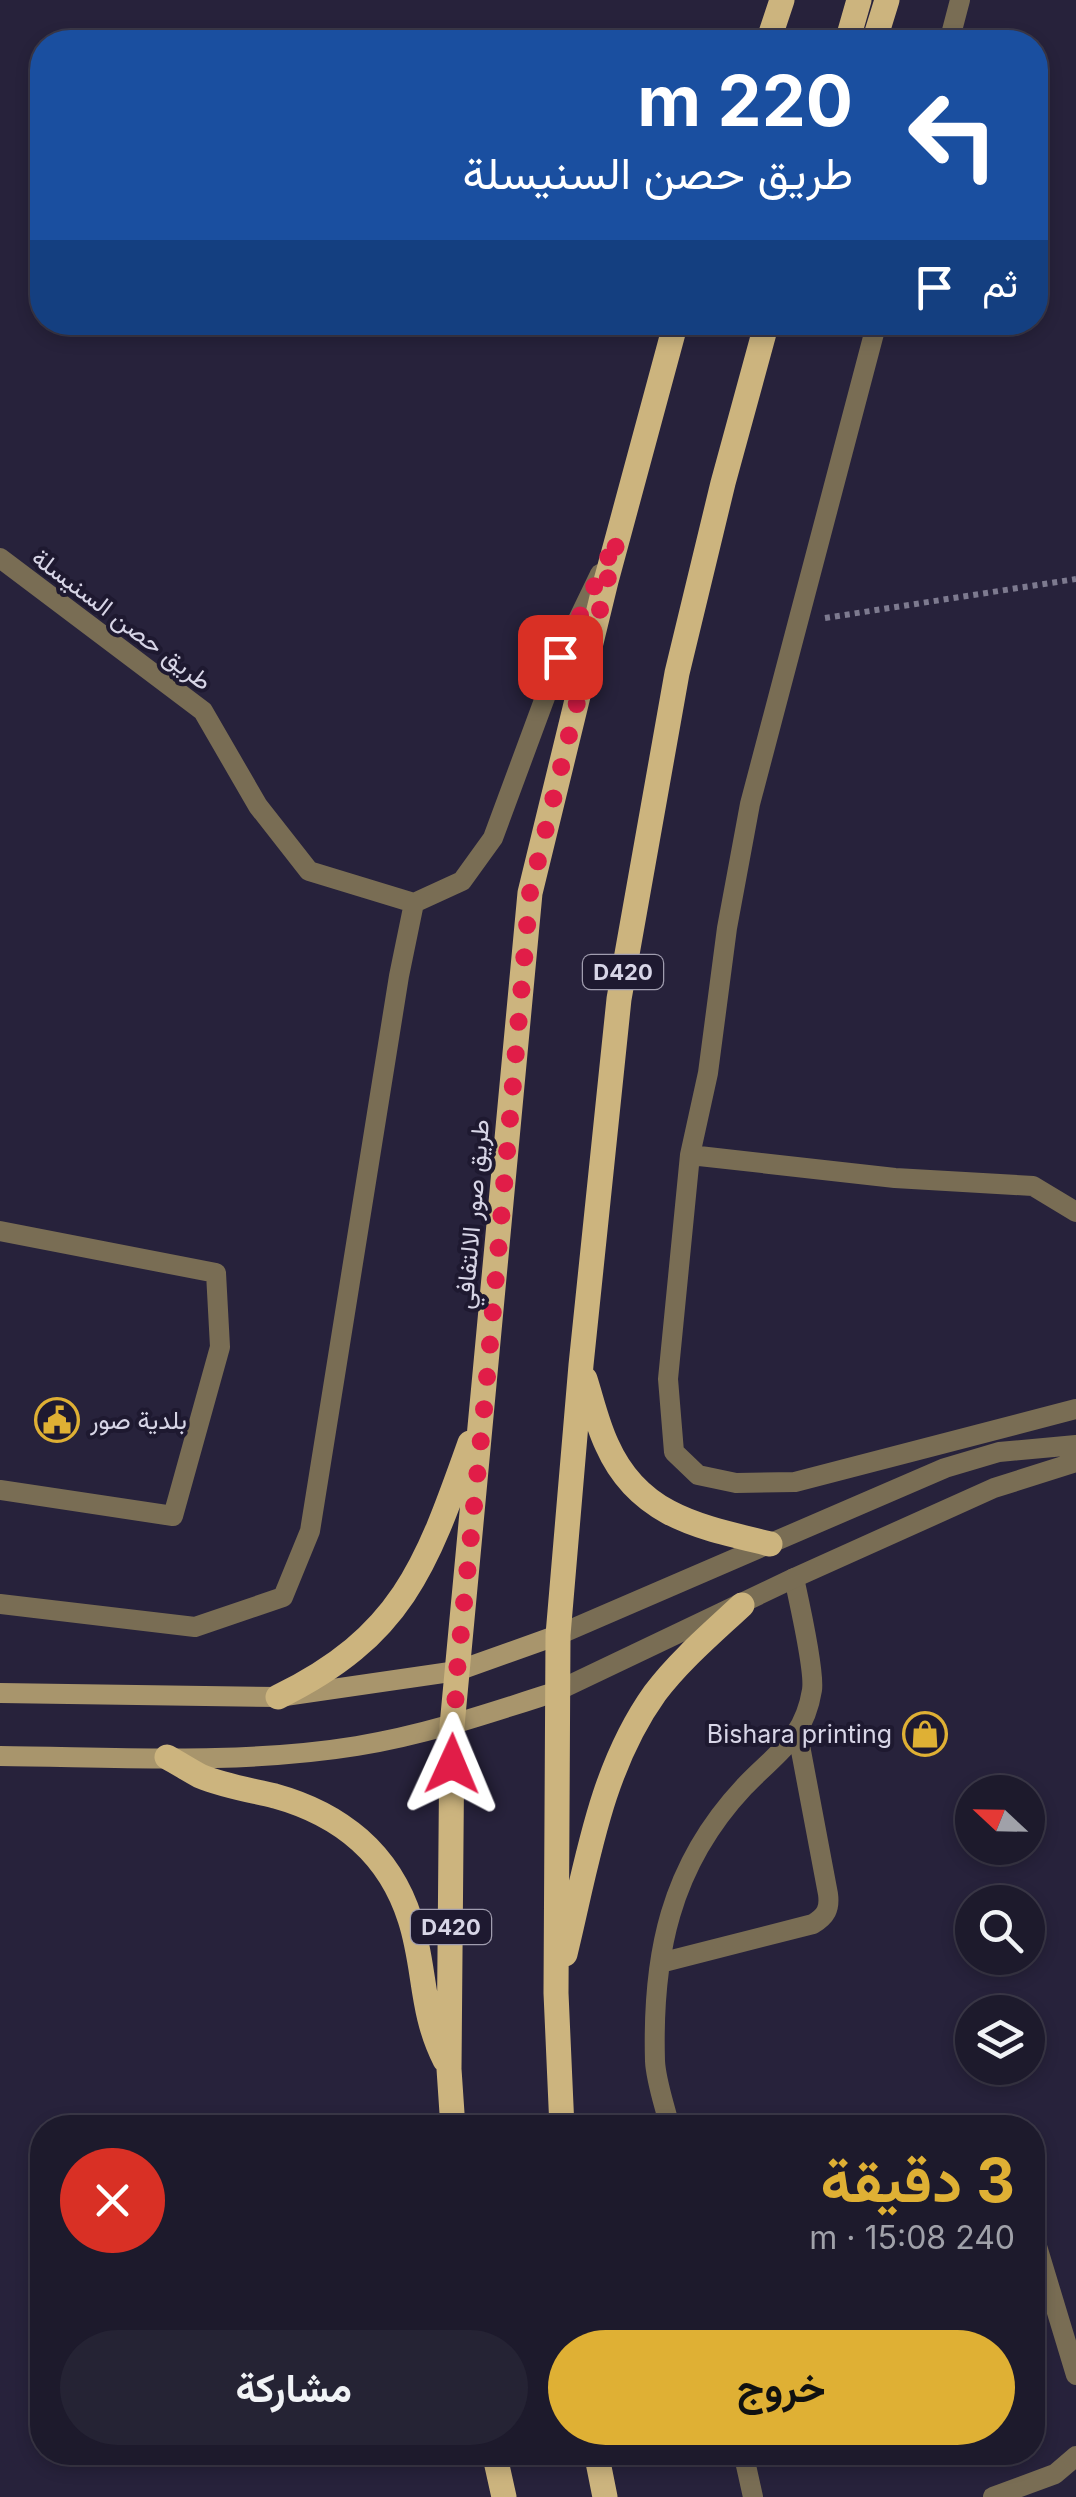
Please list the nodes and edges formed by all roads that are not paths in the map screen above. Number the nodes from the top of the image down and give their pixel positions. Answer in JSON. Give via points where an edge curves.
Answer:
{"nodes":[{"id":1,"x":782,"y":0,"type":"edge"},
{"id":2,"x":859,"y":0,"type":"edge"},
{"id":3,"x":887,"y":0,"type":"edge"},
{"id":4,"x":960,"y":0,"type":"edge"},
{"id":5,"x":772,"y":30,"type":"edge"},
{"id":6,"x":850,"y":30,"type":"edge"},
{"id":7,"x":878,"y":30,"type":"edge"},
{"id":8,"x":952,"y":30,"type":"edge"},
{"id":9,"x":672,"y":335,"type":"edge"},
{"id":10,"x":764,"y":335,"type":"edge"},
{"id":11,"x":874,"y":335,"type":"edge"},
{"id":12,"x":618,"y":537,"type":"junction"},
{"id":13,"x":0,"y":558,"type":"edge"},
{"id":14,"x":414,"y":903,"type":"junction"},
{"id":15,"x":690,"y":1155,"type":"junction"},
{"id":16,"x":1076,"y":1212,"type":"edge"},
{"id":17,"x":0,"y":1231,"type":"edge"},
{"id":18,"x":581,"y":1365,"type":"junction"},
{"id":19,"x":485,"y":1400,"type":"junction"},
{"id":20,"x":1076,"y":1409,"type":"edge"},
{"id":21,"x":1076,"y":1446,"type":"edge"},
{"id":22,"x":1076,"y":1462,"type":"edge"},
{"id":23,"x":0,"y":1490,"type":"edge"},
{"id":24,"x":770,"y":1544,"type":"junction"},
{"id":25,"x":794,"y":1578,"type":"junction"},
{"id":26,"x":0,"y":1604,"type":"edge"},
{"id":27,"x":742,"y":1605,"type":"junction"},
{"id":28,"x":558,"y":1635,"type":"junction"},
{"id":29,"x":457,"y":1671,"type":"junction"},
{"id":30,"x":555,"y":1692,"type":"junction"},
{"id":31,"x":0,"y":1693,"type":"edge"},
{"id":32,"x":278,"y":1698,"type":"junction"},
{"id":33,"x":452,"y":1726,"type":"junction"},
{"id":34,"x":798,"y":1735,"type":"junction"},
{"id":35,"x":0,"y":1756,"type":"edge"},
{"id":36,"x":166,"y":1757,"type":"junction"},
{"id":37,"x":660,"y":1963,"type":"junction"},
{"id":38,"x":556,"y":1993,"type":"junction"},
{"id":39,"x":450,"y":2069,"type":"junction"},
{"id":40,"x":452,"y":2115,"type":"edge"},
{"id":41,"x":561,"y":2115,"type":"edge"},
{"id":42,"x":667,"y":2115,"type":"edge"},
{"id":43,"x":1045,"y":2273,"type":"edge"},
{"id":44,"x":1076,"y":2375,"type":"edge"},
{"id":45,"x":1076,"y":2456,"type":"edge"},
{"id":46,"x":497,"y":2465,"type":"edge"},
{"id":47,"x":598,"y":2465,"type":"edge"},
{"id":48,"x":746,"y":2465,"type":"edge"},
{"id":49,"x":504,"y":2497,"type":"edge"},
{"id":50,"x":604,"y":2497,"type":"edge"},
{"id":51,"x":753,"y":2497,"type":"edge"},
{"id":52,"x":992,"y":2497,"type":"edge"}],
"edges":[{"from":1,"to":5,"type":"main road"},
{"from":2,"to":6,"type":"main road"},
{"from":3,"to":7,"type":"main road"},
{"from":4,"to":8,"type":"street"},
{"from":9,"to":12,"type":"main road","name":"طريق صور الالتفافي","number":"D420"},
{"from":10,"to":18,"type":"main road","number":"D420","via":[[677,673],[618,999]]},
{"from":11,"to":15,"type":"street","via":[[750,804]]},
{"from":12,"to":14,"type":"street","via":[[560,657],[494,838],[462,881]]},
{"from":12,"to":19,"type":"main road","name":"طريق صور الالتفافي","number":"D420","via":[[530,893]]},
{"from":13,"to":14,"type":"street","name":"طريق حصن السنيسلة","via":[[203,711],[258,806],[309,871]]},
{"from":14,"to":26,"type":"street","via":[[310,1531],[283,1597],[195,1627]]},
{"from":15,"to":16,"type":"street","via":[[1034,1186]]},
{"from":15,"to":20,"type":"street","via":[[668,1379],[674,1452],[698,1475],[795,1482]]},
{"from":17,"to":23,"type":"street","via":[[216,1273],[220,1347],[173,1516]]},
{"from":18,"to":24,"type":"main road","via":[[606,1444],[647,1500],[676,1518]]},
{"from":18,"to":28,"type":"main road","number":"D420"},
{"from":19,"to":29,"type":"main road","name":"طريق صور الالتفافي","number":"D420"},
{"from":19,"to":32,"type":"main road","via":[[440,1528],[394,1612],[322,1676]]},
{"from":21,"to":24,"type":"street","via":[[999,1452],[944,1468]]},
{"from":22,"to":25,"type":"street","via":[[994,1488]]},
{"from":24,"to":28,"type":"street"},
{"from":25,"to":27,"type":"street"},
{"from":25,"to":34,"type":"street","via":[[813,1687]]},
{"from":27,"to":30,"type":"street"},
{"from":27,"to":38,"type":"main road","via":[[656,1692],[614,1766]]},
{"from":28,"to":29,"type":"main road"},
{"from":28,"to":30,"type":"main road","number":"D420"},
{"from":29,"to":32,"type":"main road"},
{"from":29,"to":33,"type":"main road","name":"طريق صور الالتفافي","number":"D420"},
{"from":30,"to":33,"type":"main road"},
{"from":30,"to":38,"type":"main road","number":"D420"},
{"from":31,"to":32,"type":"main road"},
{"from":33,"to":36,"type":"main road","via":[[357,1746]]},
{"from":33,"to":39,"type":"main road","name":"طريق صور الالتفافي","number":"D420"},
{"from":34,"to":37,"type":"street","via":[[704,1834],[672,1902]]},
{"from":34,"to":37,"type":"street","via":[[828,1894],[824,1918]]},
{"from":35,"to":36,"type":"main road"},
{"from":36,"to":39,"type":"main road","via":[[202,1776],[312,1807],[375,1852],[412,1922],[426,2014]]},
{"from":37,"to":42,"type":"street","via":[[655,2064]]},
{"from":38,"to":41,"type":"main road","number":"D420"},
{"from":39,"to":40,"type":"main road","name":"طريق صور الالتفافي","number":"D420"},
{"from":43,"to":44,"type":"street"},
{"from":45,"to":52,"type":"street","via":[[1055,2474]]},
{"from":46,"to":49,"type":"main road"},
{"from":47,"to":50,"type":"main road"},
{"from":48,"to":51,"type":"street"}]}
